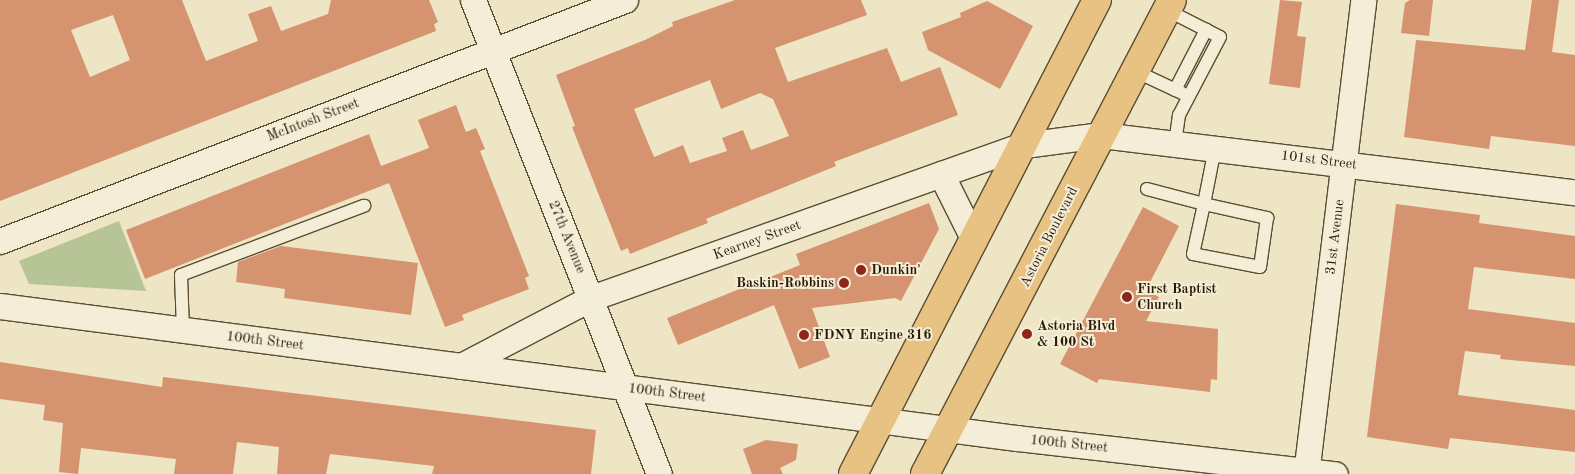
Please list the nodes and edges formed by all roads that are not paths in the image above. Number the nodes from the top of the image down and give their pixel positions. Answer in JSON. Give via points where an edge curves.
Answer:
{"nodes":[{"id":1,"x":473,"y":0,"type":"edge"},
{"id":2,"x":625,"y":0,"type":"edge"},
{"id":3,"x":1097,"y":0,"type":"edge"},
{"id":4,"x":1363,"y":0,"type":"edge"},
{"id":5,"x":1170,"y":5,"type":"edge"},
{"id":6,"x":1206,"y":30,"type":"junction"},
{"id":7,"x":493,"y":51,"type":"junction"},
{"id":8,"x":1135,"y":71,"type":"junction"},
{"id":9,"x":1176,"y":90,"type":"junction"},
{"id":10,"x":1189,"y":96,"type":"junction"},
{"id":11,"x":1101,"y":135,"type":"junction"},
{"id":12,"x":1063,"y":139,"type":"joint"},
{"id":13,"x":1175,"y":143,"type":"junction"},
{"id":14,"x":1024,"y":145,"type":"junction"},
{"id":15,"x":1215,"y":148,"type":"junction"},
{"id":16,"x":1344,"y":162,"type":"junction"},
{"id":17,"x":941,"y":174,"type":"junction"},
{"id":18,"x":1147,"y":189,"type":"dead end"},
{"id":19,"x":1575,"y":192,"type":"edge"},
{"id":20,"x":1204,"y":204,"type":"junction"},
{"id":21,"x":364,"y":206,"type":"dead end"},
{"id":22,"x":974,"y":240,"type":"junction"},
{"id":23,"x":0,"y":241,"type":"edge"},
{"id":24,"x":591,"y":298,"type":"junction"},
{"id":25,"x":0,"y":306,"type":"edge"},
{"id":26,"x":183,"y":330,"type":"junction"},
{"id":27,"x":461,"y":366,"type":"junction"},
{"id":28,"x":626,"y":388,"type":"junction"},
{"id":29,"x":880,"y":421,"type":"junction"},
{"id":30,"x":949,"y":430,"type":"junction"},
{"id":31,"x":1306,"y":472,"type":"edge"},
{"id":32,"x":659,"y":474,"type":"edge"},
{"id":33,"x":853,"y":474,"type":"edge"},
{"id":34,"x":925,"y":474,"type":"edge"},
{"id":35,"x":1335,"y":474,"type":"edge"}],
"edges":[{"from":1,"to":7,"type":"street","name":"27th Avenue"},
{"from":2,"to":7,"type":"street","name":"McIntosh Street"},
{"from":3,"to":14,"type":"main road"},
{"from":4,"to":16,"type":"street","name":"31st Avenue"},
{"from":5,"to":6,"type":"lane"},
{"from":5,"to":8,"type":"main road","name":"Astoria Boulevard"},
{"from":6,"to":9,"type":"lane"},
{"from":6,"to":10,"type":"lane","via":[[1220,37]]},
{"from":7,"to":23,"type":"street","name":"McIntosh Street"},
{"from":7,"to":24,"type":"street","name":"27th Avenue"},
{"from":8,"to":9,"type":"lane"},
{"from":8,"to":11,"type":"main road","name":"Astoria Boulevard"},
{"from":9,"to":10,"type":"lane"},
{"from":10,"to":13,"type":"lane","via":[[1179,115]]},
{"from":11,"to":12,"type":"street","name":"101st Street"},
{"from":11,"to":13,"type":"street","name":"101st Street"},
{"from":11,"to":30,"type":"main road","name":"Astoria Boulevard"},
{"from":12,"to":14,"type":"street","name":"Kearney Street"},
{"from":13,"to":15,"type":"street","name":"101st Street"},
{"from":14,"to":17,"type":"street","name":"Kearney Street"},
{"from":14,"to":22,"type":"main road"},
{"from":15,"to":16,"type":"street","name":"101st Street"},
{"from":15,"to":20,"type":"lane"},
{"from":16,"to":19,"type":"street","name":"101st Street"},
{"from":16,"to":31,"type":"street","name":"31st Avenue"},
{"from":17,"to":22,"type":"street"},
{"from":17,"to":24,"type":"street","name":"Kearney Street"},
{"from":18,"to":20,"type":"lane"},
{"from":20,"to":20,"type":"lane","via":[[1193,254],[1260,267],[1267,218]]},
{"from":21,"to":26,"type":"lane","via":[[181,275]]},
{"from":22,"to":29,"type":"main road"},
{"from":24,"to":27,"type":"street","name":"Kearney Street"},
{"from":24,"to":28,"type":"street","name":"27th Avenue"},
{"from":25,"to":26,"type":"street","name":"100th Street"},
{"from":26,"to":27,"type":"street","name":"100th Street"},
{"from":27,"to":28,"type":"street","name":"100th Street"},
{"from":28,"to":29,"type":"street","name":"100th Street"},
{"from":28,"to":32,"type":"street","name":"27th Avenue"},
{"from":29,"to":30,"type":"street","name":"100th Street"},
{"from":29,"to":33,"type":"main road"},
{"from":30,"to":31,"type":"street","name":"100th Street"},
{"from":30,"to":34,"type":"main road","name":"Astoria Boulevard"},
{"from":31,"to":35,"type":"street","name":"100th Street"}]}
